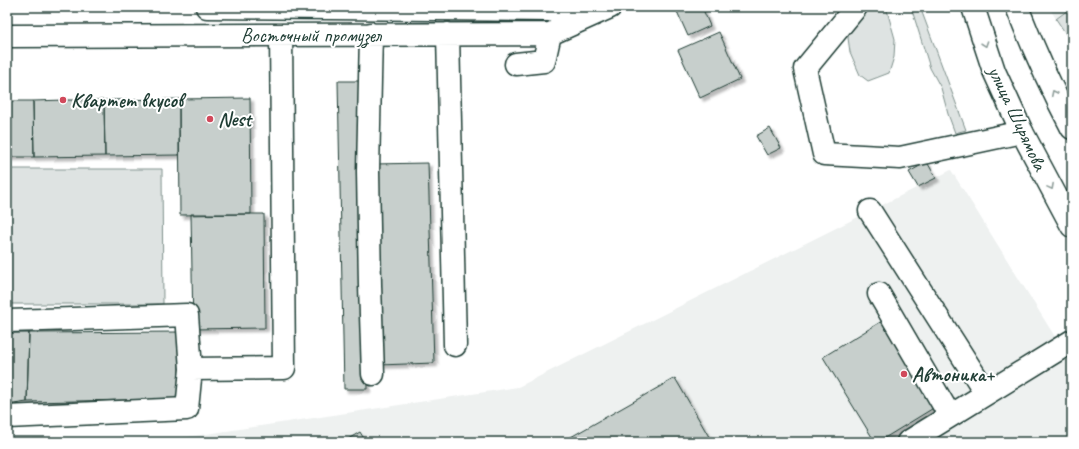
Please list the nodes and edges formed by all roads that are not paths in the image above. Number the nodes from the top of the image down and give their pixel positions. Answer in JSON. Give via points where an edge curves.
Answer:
{"nodes":[{"id":1,"x":207,"y":7,"type":"edge"},
{"id":2,"x":610,"y":7,"type":"edge"},
{"id":3,"x":856,"y":7,"type":"edge"},
{"id":4,"x":973,"y":7,"type":"edge"},
{"id":5,"x":1017,"y":7,"type":"edge"},
{"id":6,"x":575,"y":22,"type":"junction"},
{"id":7,"x":371,"y":34,"type":"junction"},
{"id":8,"x":448,"y":34,"type":"junction"},
{"id":9,"x":550,"y":34,"type":"junction"},
{"id":10,"x":281,"y":35,"type":"junction"},
{"id":11,"x":7,"y":36,"type":"edge"},
{"id":12,"x":516,"y":64,"type":"dead end"},
{"id":13,"x":1072,"y":128,"type":"edge"},
{"id":14,"x":1022,"y":132,"type":"junction"},
{"id":15,"x":870,"y":211,"type":"dead end"},
{"id":16,"x":1072,"y":226,"type":"edge"},
{"id":17,"x":880,"y":294,"type":"dead end"},
{"id":18,"x":7,"y":321,"type":"edge"},
{"id":19,"x":1072,"y":341,"type":"edge"},
{"id":20,"x":455,"y":345,"type":"dead end"},
{"id":21,"x":191,"y":370,"type":"junction"},
{"id":22,"x":373,"y":374,"type":"dead end"},
{"id":23,"x":986,"y":393,"type":"junction"},
{"id":24,"x":950,"y":416,"type":"junction"},
{"id":25,"x":7,"y":417,"type":"edge"},
{"id":26,"x":908,"y":442,"type":"edge"}],
"edges":[{"from":1,"to":6,"type":"street","via":[[551,10]]},
{"from":2,"to":6,"type":"street","name":"Восточный промузел"},
{"from":3,"to":14,"type":"street","via":[[805,69],[824,154],[900,158]]},
{"from":4,"to":14,"type":"street","name":"улица Ширямова","one_way":true,"via":[[994,70]]},
{"from":13,"to":5,"type":"street","one_way":true,"via":[[1037,58]]},
{"from":6,"to":9,"type":"street","name":"Восточный промузел"},
{"from":7,"to":8,"type":"street","name":"Восточный промузел"},
{"from":7,"to":10,"type":"street","name":"Восточный промузел"},
{"from":7,"to":22,"type":"street","via":[[368,171]]},
{"from":8,"to":9,"type":"street","name":"Восточный промузел"},
{"from":8,"to":20,"type":"street"},
{"from":9,"to":12,"type":"street","via":[[544,61]]},
{"from":10,"to":11,"type":"street","name":"Восточный промузел"},
{"from":10,"to":21,"type":"street","via":[[284,368]]},
{"from":14,"to":16,"type":"street","name":"улица Ширямова","one_way":true},
{"from":15,"to":23,"type":"street"},
{"from":17,"to":24,"type":"street"},
{"from":18,"to":21,"type":"street","via":[[187,315]]},
{"from":19,"to":23,"type":"street"},
{"from":21,"to":25,"type":"street","via":[[187,409]]},
{"from":23,"to":24,"type":"street"},
{"from":24,"to":26,"type":"street"}]}
